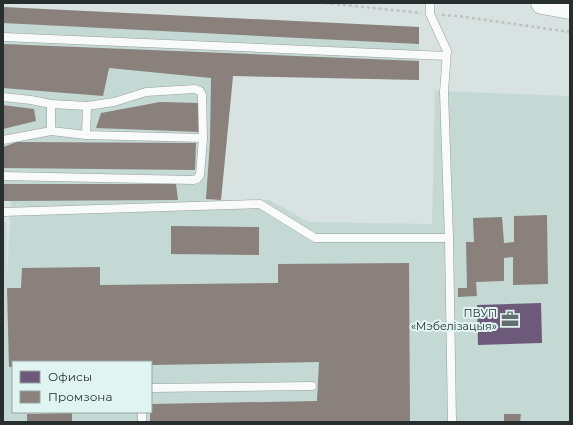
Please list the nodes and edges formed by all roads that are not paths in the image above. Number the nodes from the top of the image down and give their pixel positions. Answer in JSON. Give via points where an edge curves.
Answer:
{"nodes":[{"id":1,"x":430,"y":3,"type":"edge"},
{"id":2,"x":3,"y":37,"type":"edge"},
{"id":3,"x":446,"y":56,"type":"junction"},
{"id":4,"x":3,"y":97,"type":"edge"},
{"id":5,"x":51,"y":104,"type":"junction"},
{"id":6,"x":87,"y":106,"type":"junction"},
{"id":7,"x":51,"y":131,"type":"junction"},
{"id":8,"x":86,"y":135,"type":"junction"},
{"id":9,"x":204,"y":138,"type":"junction"},
{"id":10,"x":3,"y":140,"type":"edge"},
{"id":11,"x":3,"y":176,"type":"edge"},
{"id":12,"x":3,"y":212,"type":"edge"},
{"id":13,"x":449,"y":238,"type":"junction"},
{"id":14,"x":312,"y":386,"type":"dead end"},
{"id":15,"x":152,"y":388,"type":"edge"},
{"id":16,"x":452,"y":422,"type":"edge"}],
"edges":[{"from":1,"to":3,"type":"lane","via":[[430,14],[447,51]]},
{"from":2,"to":3,"type":"lane"},
{"from":3,"to":13,"type":"lane","via":[[444,92]]},
{"from":4,"to":5,"type":"lane"},
{"from":5,"to":6,"type":"lane"},
{"from":5,"to":7,"type":"lane"},
{"from":6,"to":8,"type":"lane"},
{"from":6,"to":9,"type":"lane","via":[[114,102],[146,92],[195,89],[202,95]]},
{"from":7,"to":8,"type":"lane"},
{"from":7,"to":10,"type":"lane"},
{"from":8,"to":9,"type":"lane"},
{"from":9,"to":11,"type":"lane","via":[[200,175],[197,179]]},
{"from":12,"to":13,"type":"lane","via":[[260,204],[315,238]]},
{"from":13,"to":16,"type":"lane"},
{"from":14,"to":15,"type":"lane"}]}
